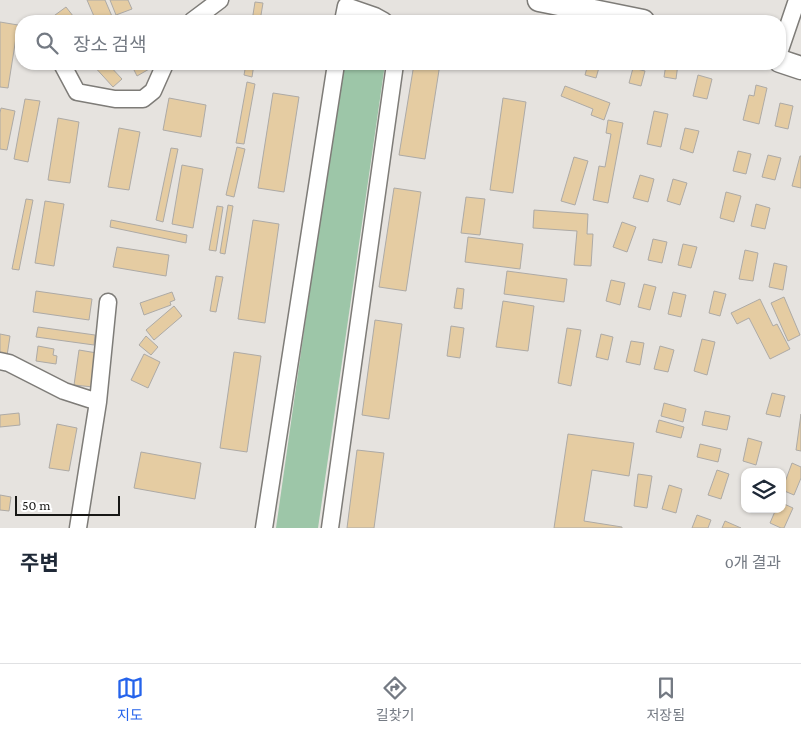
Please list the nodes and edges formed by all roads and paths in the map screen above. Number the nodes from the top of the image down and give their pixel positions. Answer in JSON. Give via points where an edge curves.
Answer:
{"nodes":[{"id":1,"x":220,"y":0,"type":"edge"},
{"id":2,"x":539,"y":0,"type":"edge"},
{"id":3,"x":797,"y":0,"type":"edge"},
{"id":4,"x":344,"y":9,"type":"edge"},
{"id":5,"x":200,"y":15,"type":"edge"},
{"id":6,"x":370,"y":15,"type":"edge"},
{"id":7,"x":613,"y":15,"type":"edge"},
{"id":8,"x":786,"y":32,"type":"edge"},
{"id":9,"x":786,"y":63,"type":"edge"},
{"id":10,"x":801,"y":68,"type":"edge"},
{"id":11,"x":65,"y":70,"type":"edge"},
{"id":12,"x":162,"y":70,"type":"edge"},
{"id":13,"x":335,"y":70,"type":"edge"},
{"id":14,"x":394,"y":70,"type":"edge"},
{"id":15,"x":108,"y":302,"type":"dead end"},
{"id":16,"x":0,"y":361,"type":"edge"},
{"id":17,"x":98,"y":402,"type":"junction"},
{"id":18,"x":78,"y":528,"type":"edge"},
{"id":19,"x":264,"y":528,"type":"edge"},
{"id":20,"x":330,"y":528,"type":"edge"}],
"edges":[{"from":1,"to":5,"type":"street"},
{"from":2,"to":7,"type":"street"},
{"from":3,"to":8,"type":"street"},
{"from":4,"to":6,"type":"street"},
{"from":9,"to":10,"type":"street"},
{"from":11,"to":12,"type":"street","via":[[77,92],[143,99],[153,91]]},
{"from":13,"to":19,"type":"street"},
{"from":14,"to":20,"type":"street"},
{"from":15,"to":17,"type":"street"},
{"from":16,"to":17,"type":"street","via":[[64,391]]},
{"from":17,"to":18,"type":"street"}]}
